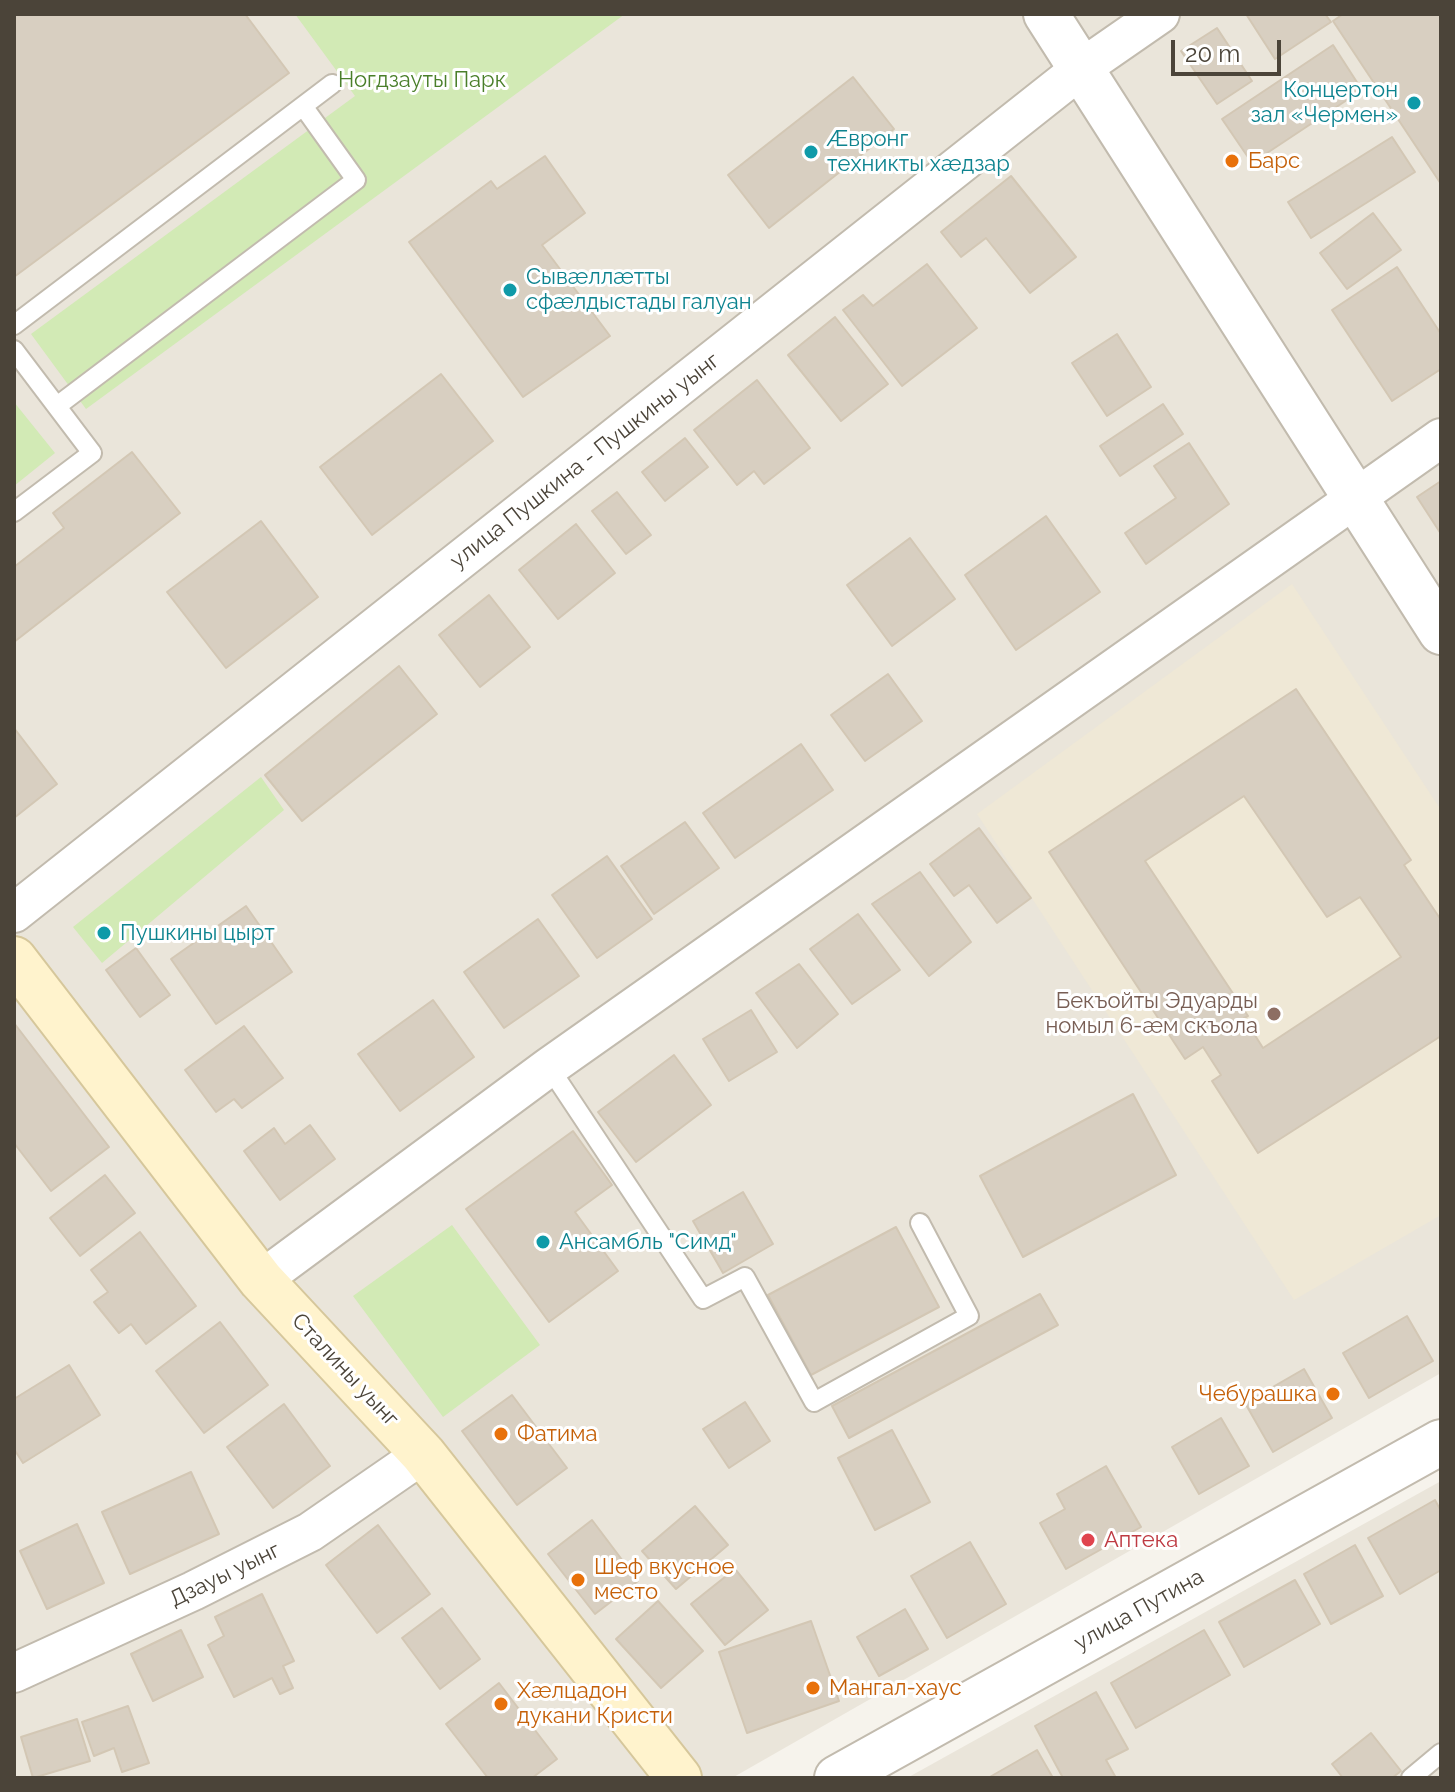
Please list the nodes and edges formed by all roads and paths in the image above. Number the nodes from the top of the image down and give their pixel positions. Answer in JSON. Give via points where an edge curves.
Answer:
{"nodes":[{"id":1,"x":1046,"y":14,"type":"edge"},
{"id":2,"x":1160,"y":14,"type":"edge"},
{"id":3,"x":1082,"y":68,"type":"junction"},
{"id":4,"x":332,"y":84,"type":"dead end"},
{"id":5,"x":303,"y":106,"type":"junction"},
{"id":6,"x":14,"y":325,"type":"edge"},
{"id":7,"x":14,"y":350,"type":"edge"},
{"id":8,"x":57,"y":406,"type":"junction"},
{"id":9,"x":1441,"y":438,"type":"edge"},
{"id":10,"x":1354,"y":498,"type":"junction"},
{"id":11,"x":14,"y":512,"type":"edge"},
{"id":12,"x":1441,"y":632,"type":"edge"},
{"id":13,"x":14,"y":913,"type":"edge"},
{"id":14,"x":14,"y":959,"type":"edge"},
{"id":15,"x":549,"y":1067,"type":"junction"},
{"id":16,"x":920,"y":1223,"type":"dead end"},
{"id":17,"x":261,"y":1280,"type":"junction"},
{"id":18,"x":1441,"y":1442,"type":"edge"},
{"id":19,"x":423,"y":1454,"type":"junction"},
{"id":20,"x":14,"y":1673,"type":"edge"},
{"id":21,"x":1441,"y":1753,"type":"edge"},
{"id":22,"x":679,"y":1778,"type":"edge"},
{"id":23,"x":837,"y":1778,"type":"edge"},
{"id":24,"x":1411,"y":1778,"type":"edge"}],
"edges":[{"from":1,"to":3,"type":"street"},
{"from":2,"to":3,"type":"street","name":"улица Пушкина - Пушкины уынг"},
{"from":3,"to":10,"type":"street"},
{"from":3,"to":13,"type":"street","name":"улица Пушкина - Пушкины уынг"},
{"from":4,"to":5,"type":"lane"},
{"from":5,"to":6,"type":"lane"},
{"from":5,"to":8,"type":"lane","via":[[356,180]]},
{"from":7,"to":8,"type":"lane"},
{"from":8,"to":11,"type":"lane","via":[[92,453]]},
{"from":9,"to":10,"type":"street"},
{"from":10,"to":12,"type":"street"},
{"from":10,"to":15,"type":"street"},
{"from":14,"to":17,"type":"main road","name":"Сталины уынг"},
{"from":15,"to":16,"type":"lane","via":[[703,1299],[745,1277],[814,1402],[969,1316]]},
{"from":15,"to":17,"type":"street"},
{"from":17,"to":19,"type":"main road","name":"Сталины уынг"},
{"from":18,"to":23,"type":"street","name":"улица Путина"},
{"from":19,"to":20,"type":"street","name":"Дзауы уынг","via":[[310,1532]]},
{"from":19,"to":22,"type":"main road","name":"Сталины уынг"},
{"from":21,"to":24,"type":"lane"}]}
